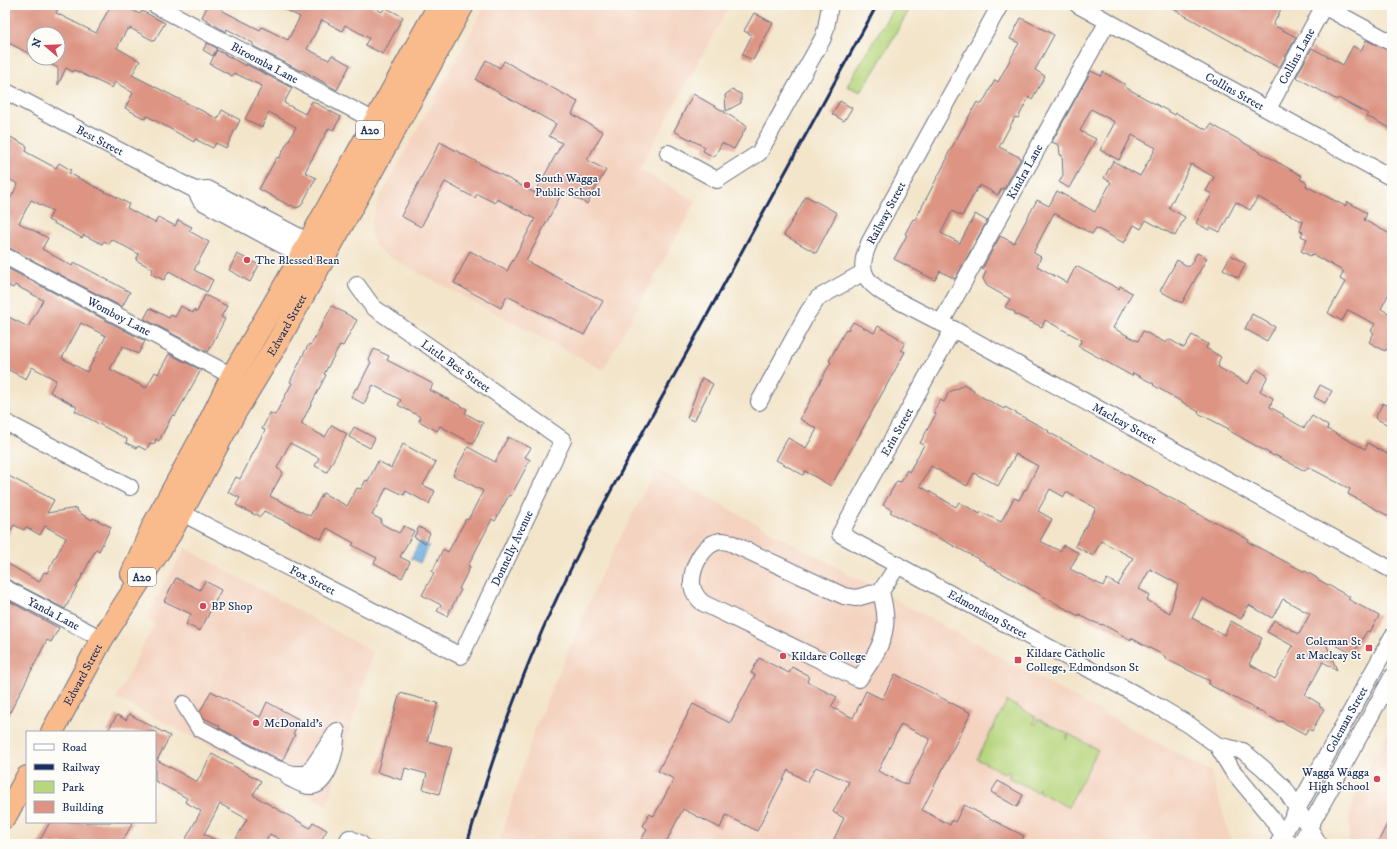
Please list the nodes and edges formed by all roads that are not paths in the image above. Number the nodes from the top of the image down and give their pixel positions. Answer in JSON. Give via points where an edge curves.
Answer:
{"nodes":[{"id":1,"x":155,"y":5,"type":"edge"},
{"id":2,"x":439,"y":5,"type":"edge"},
{"id":3,"x":463,"y":5,"type":"edge"},
{"id":4,"x":830,"y":5,"type":"edge"},
{"id":5,"x":1000,"y":5,"type":"edge"},
{"id":6,"x":1078,"y":5,"type":"edge"},
{"id":7,"x":1108,"y":21,"type":"junction"},
{"id":8,"x":1392,"y":43,"type":"edge"},
{"id":9,"x":5,"y":91,"type":"edge"},
{"id":10,"x":1268,"y":109,"type":"junction"},
{"id":11,"x":375,"y":121,"type":"junction"},
{"id":12,"x":668,"y":152,"type":"dead end"},
{"id":13,"x":1392,"y":178,"type":"edge"},
{"id":14,"x":314,"y":253,"type":"junction"},
{"id":15,"x":5,"y":256,"type":"edge"},
{"id":16,"x":864,"y":272,"type":"junction"},
{"id":17,"x":357,"y":285,"type":"dead end"},
{"id":18,"x":947,"y":326,"type":"junction"},
{"id":19,"x":232,"y":376,"type":"junction"},
{"id":20,"x":759,"y":402,"type":"dead end"},
{"id":21,"x":5,"y":422,"type":"edge"},
{"id":22,"x":562,"y":440,"type":"joint"},
{"id":23,"x":130,"y":488,"type":"dead end"},
{"id":24,"x":173,"y":509,"type":"junction"},
{"id":25,"x":840,"y":534,"type":"joint"},
{"id":26,"x":898,"y":565,"type":"junction"},
{"id":27,"x":1392,"y":570,"type":"edge"},
{"id":28,"x":5,"y":588,"type":"edge"},
{"id":29,"x":881,"y":591,"type":"junction"},
{"id":30,"x":1392,"y":637,"type":"edge"},
{"id":31,"x":102,"y":639,"type":"junction"},
{"id":32,"x":461,"y":656,"type":"joint"},
{"id":33,"x":1392,"y":677,"type":"edge"},
{"id":34,"x":184,"y":704,"type":"dead end"},
{"id":35,"x":53,"y":731,"type":"edge"},
{"id":36,"x":337,"y":731,"type":"dead end"},
{"id":37,"x":1217,"y":745,"type":"junction"},
{"id":38,"x":26,"y":779,"type":"edge"},
{"id":39,"x":1297,"y":808,"type":"junction"},
{"id":40,"x":5,"y":817,"type":"edge"},
{"id":41,"x":1309,"y":827,"type":"junction"},
{"id":42,"x":1283,"y":841,"type":"edge"},
{"id":43,"x":346,"y":844,"type":"edge"},
{"id":44,"x":360,"y":844,"type":"edge"},
{"id":45,"x":1300,"y":844,"type":"edge"},
{"id":46,"x":1318,"y":844,"type":"edge"}],
"edges":[{"from":1,"to":11,"type":"street","name":"Biroomba Lane"},
{"from":2,"to":11,"type":"highway","name":"Edward Street","number":"A20"},
{"from":3,"to":14,"type":"highway","name":"Edward Street","number":"A20"},
{"from":4,"to":12,"type":"street","via":[[823,38],[759,153],[718,180]]},
{"from":5,"to":16,"type":"street","name":"Railway Street","via":[[870,241],[862,262]]},
{"from":6,"to":7,"type":"street","name":"Collins Street"},
{"from":7,"to":10,"type":"street","name":"Collins Street"},
{"from":7,"to":18,"type":"street","name":"Kindra Lane"},
{"from":8,"to":10,"type":"street","name":"Collins Lane","via":[[1329,9],[1321,11]]},
{"from":9,"to":14,"type":"street","name":"Best Street","via":[[195,190],[201,201]]},
{"from":10,"to":13,"type":"street","name":"Collins Street"},
{"from":11,"to":14,"type":"highway","name":"Edward Street","number":"A20"},
{"from":14,"to":19,"type":"highway","name":"Edward Street","number":"A20"},
{"from":14,"to":24,"type":"highway","name":"Edward Street","number":"A20","via":[[276,345]]},
{"from":15,"to":19,"type":"street","name":"Womboy Lane"},
{"from":16,"to":18,"type":"street","name":"Macleay Street","via":[[867,280],[875,288]]},
{"from":16,"to":20,"type":"street","via":[[818,298]]},
{"from":17,"to":22,"type":"street","name":"Little Best Street","via":[[373,307]]},
{"from":18,"to":25,"type":"street","name":"Erin Street"},
{"from":18,"to":27,"type":"street","name":"Macleay Street"},
{"from":19,"to":24,"type":"highway","name":"Edward Street","number":"A20","via":[[206,429]]},
{"from":21,"to":23,"type":"street"},
{"from":22,"to":32,"type":"street","name":"Donnelly Avenue"},
{"from":24,"to":31,"type":"highway","name":"Edward Street","number":"A20","via":[[151,531]]},
{"from":24,"to":32,"type":"street","name":"Fox Street"},
{"from":25,"to":26,"type":"street","name":"Edmondson Street"},
{"from":26,"to":29,"type":"street"},
{"from":26,"to":37,"type":"street","name":"Edmondson Street","via":[[1159,707]]},
{"from":28,"to":31,"type":"street","name":"Yanda Lane"},
{"from":29,"to":29,"type":"street","via":[[856,598],[844,596],[731,543],[721,541],[705,550],[695,566],[692,579],[695,594],[703,603],[859,679],[874,656],[886,624]]},
{"from":30,"to":39,"type":"street","name":"Coleman Street"},
{"from":31,"to":35,"type":"highway","name":"Edward Street","number":"A20"},
{"from":33,"to":41,"type":"street","name":"Coleman Street"},
{"from":34,"to":36,"type":"street","via":[[199,728],[274,768],[294,774],[308,774]]},
{"from":37,"to":39,"type":"street","name":"Edmondson Street","via":[[1243,751],[1282,786]]},
{"from":37,"to":42,"type":"street","name":"Edmondson Street","via":[[1232,770],[1270,816]]},
{"from":38,"to":40,"type":"highway"},
{"from":39,"to":41,"type":"street","name":"Edmondson Street"},
{"from":39,"to":42,"type":"street","name":"Coleman Street"},
{"from":41,"to":45,"type":"street","name":"Coleman Street"},
{"from":41,"to":46,"type":"street","name":"Edmondson Street"},
{"from":43,"to":44,"type":"street","via":[[349,838]]}]}
